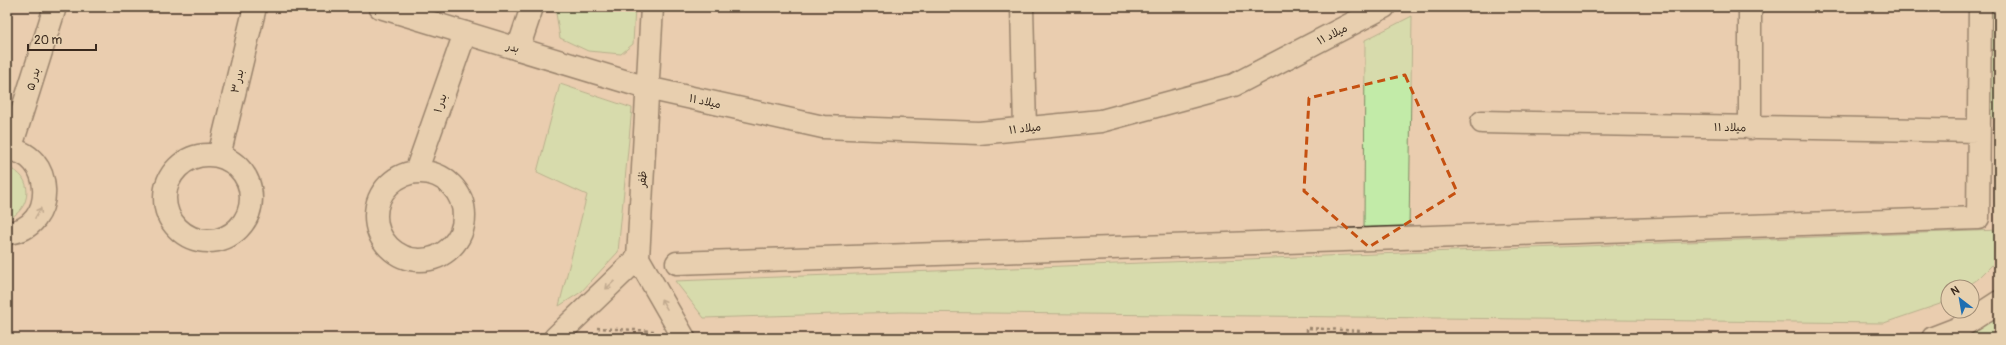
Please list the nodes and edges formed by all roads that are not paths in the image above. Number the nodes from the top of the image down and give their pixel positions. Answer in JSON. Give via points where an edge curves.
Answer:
{"nodes":[{"id":1,"x":55,"y":7,"type":"edge"},
{"id":2,"x":255,"y":7,"type":"edge"},
{"id":3,"x":380,"y":7,"type":"edge"},
{"id":4,"x":532,"y":7,"type":"edge"},
{"id":5,"x":652,"y":7,"type":"edge"},
{"id":6,"x":1022,"y":7,"type":"edge"},
{"id":7,"x":1384,"y":7,"type":"edge"},
{"id":8,"x":1750,"y":7,"type":"edge"},
{"id":9,"x":1980,"y":7,"type":"edge"},
{"id":10,"x":465,"y":33,"type":"junction"},
{"id":11,"x":518,"y":49,"type":"junction"},
{"id":12,"x":647,"y":88,"type":"junction"},
{"id":13,"x":1482,"y":122,"type":"dead end"},
{"id":14,"x":1025,"y":128,"type":"junction"},
{"id":15,"x":1750,"y":128,"type":"junction"},
{"id":16,"x":1978,"y":131,"type":"junction"},
{"id":17,"x":8,"y":150,"type":"edge"},
{"id":18,"x":219,"y":156,"type":"dead end"},
{"id":19,"x":416,"y":172,"type":"junction"},
{"id":20,"x":7,"y":233,"type":"edge"},
{"id":21,"x":638,"y":258,"type":"junction"},
{"id":22,"x":677,"y":264,"type":"dead end"},
{"id":23,"x":1999,"y":302,"type":"edge"},
{"id":24,"x":561,"y":332,"type":"edge"},
{"id":25,"x":682,"y":335,"type":"edge"},
{"id":26,"x":1933,"y":338,"type":"edge"}],
"edges":[{"from":1,"to":17,"type":"main road","name":"بدر ۵"},
{"from":2,"to":18,"type":"main road","name":"بدر ۳"},
{"from":3,"to":10,"type":"main road","name":"بدر"},
{"from":4,"to":11,"type":"main road"},
{"from":5,"to":12,"type":"main road","name":"ظفر"},
{"from":6,"to":14,"type":"main road"},
{"from":7,"to":14,"type":"main road","name":"میلاد ۱۱","via":[[1234,85],[1101,121]]},
{"from":8,"to":15,"type":"main road"},
{"from":9,"to":16,"type":"main road"},
{"from":10,"to":11,"type":"main road","name":"بدر"},
{"from":10,"to":19,"type":"main road","name":"بدر ۱"},
{"from":11,"to":12,"type":"main road","name":"بدر"},
{"from":12,"to":14,"type":"main road","name":"میلاد ۱۱","via":[[822,127],[980,133]]},
{"from":12,"to":21,"type":"main road","name":"ظفر"},
{"from":13,"to":15,"type":"main road","name":"میلاد ۱۱"},
{"from":15,"to":16,"type":"main road","name":"میلاد ۱۱"},
{"from":16,"to":22,"type":"main road","via":[[1978,218]]},
{"from":20,"to":17,"type":"main road","one_way":true,"via":[[25,228],[36,218],[43,205],[45,191],[42,177],[35,164],[24,155]]},
{"from":19,"to":19,"type":"main road","via":[[397,180],[382,194],[377,207],[376,221],[388,247],[400,256],[415,260],[430,259],[445,253],[456,242],[463,228],[465,213],[461,198],[448,182],[430,173]]},
{"from":21,"to":24,"type":"main road","one_way":true},
{"from":25,"to":21,"type":"main road","one_way":true},
{"from":23,"to":26,"type":"main road","via":[[1959,328]]}]}
